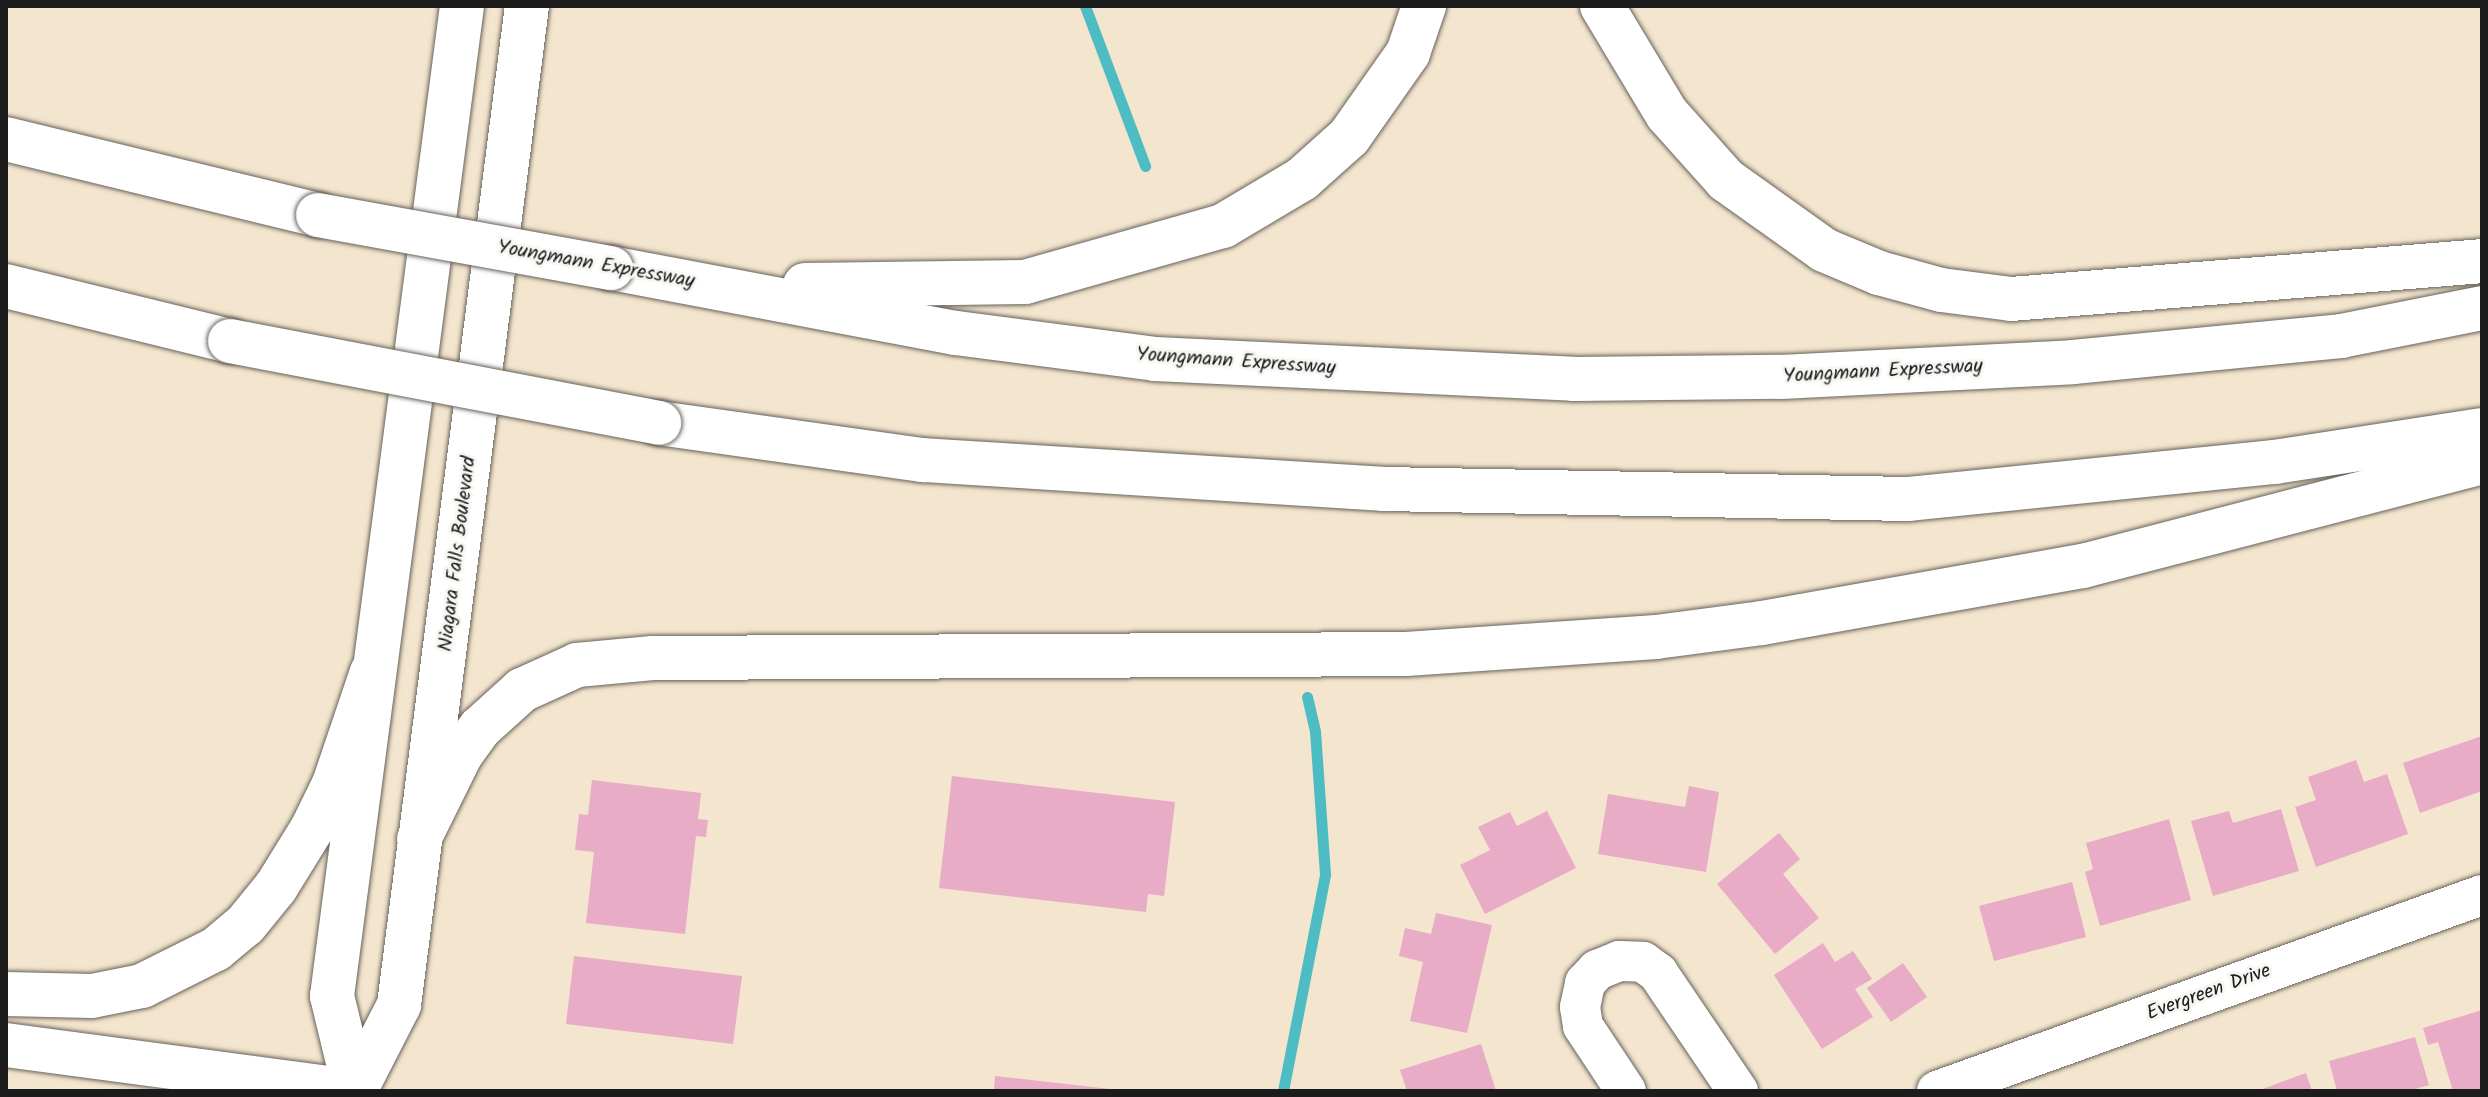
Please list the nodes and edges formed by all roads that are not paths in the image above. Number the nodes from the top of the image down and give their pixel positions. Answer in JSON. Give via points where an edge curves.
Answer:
{"nodes":[{"id":1,"x":462,"y":6,"type":"edge"},
{"id":2,"x":527,"y":6,"type":"edge"},
{"id":3,"x":1424,"y":6,"type":"edge"},
{"id":4,"x":1602,"y":6,"type":"edge"},
{"id":5,"x":18,"y":138,"type":"edge"},
{"id":6,"x":2482,"y":261,"type":"edge"},
{"id":7,"x":6,"y":286,"type":"edge"},
{"id":8,"x":711,"y":286,"type":"junction"},
{"id":9,"x":2482,"y":308,"type":"edge"},
{"id":10,"x":6,"y":310,"type":"edge"},
{"id":11,"x":230,"y":341,"type":"junction"},
{"id":12,"x":2482,"y":430,"type":"edge"},
{"id":13,"x":2482,"y":462,"type":"edge"},
{"id":14,"x":372,"y":672,"type":"junction"},
{"id":15,"x":419,"y":839,"type":"junction"},
{"id":16,"x":2482,"y":895,"type":"edge"},
{"id":17,"x":6,"y":994,"type":"edge"},
{"id":18,"x":6,"y":1045,"type":"edge"},
{"id":19,"x":353,"y":1091,"type":"edge"},
{"id":20,"x":1626,"y":1091,"type":"edge"},
{"id":21,"x":1738,"y":1091,"type":"edge"},
{"id":22,"x":1937,"y":1091,"type":"edge"}],
"edges":[{"from":1,"to":14,"type":"main road"},
{"from":2,"to":15,"type":"main road","name":"Niagara Falls Boulevard"},
{"from":3,"to":8,"type":"main road","via":[[1408,53],[1349,137],[1302,179],[1223,226],[1025,282]]},
{"from":4,"to":6,"type":"main road","via":[[1667,114],[1726,180],[1824,250],[1879,273],[1941,290],[2011,299]]},
{"from":5,"to":8,"type":"main road","name":"Youngmann Expressway","bridge":true,"via":[[318,215]]},
{"from":7,"to":11,"type":"main road"},
{"from":8,"to":9,"type":"main road","name":"Youngmann Expressway","via":[[956,333],[1155,359],[1574,379],[1781,377],[2073,362],[2341,336]]},
{"from":10,"to":11,"type":"main road","via":[[82,328]]},
{"from":11,"to":12,"type":"main road","bridge":true,"via":[[659,423],[923,460],[1367,488],[1909,499],[2275,462]]},
{"from":13,"to":15,"type":"main road","via":[[2083,566],[1656,637],[1406,654],[653,658],[577,665],[522,690],[480,728],[461,754]]},
{"from":14,"to":17,"type":"main road","via":[[334,784],[313,827],[245,925],[216,949],[142,986],[92,996]]},
{"from":14,"to":19,"type":"main road","via":[[332,996]]},
{"from":15,"to":19,"type":"main road","name":"Niagara Falls Boulevard","via":[[399,1005]]},
{"from":16,"to":22,"type":"street","name":"Evergreen Drive"},
{"from":18,"to":19,"type":"main road"},
{"from":20,"to":21,"type":"street","via":[[1583,1026],[1580,1007],[1585,983],[1597,970],[1619,961],[1643,962],[1658,973]]}]}
